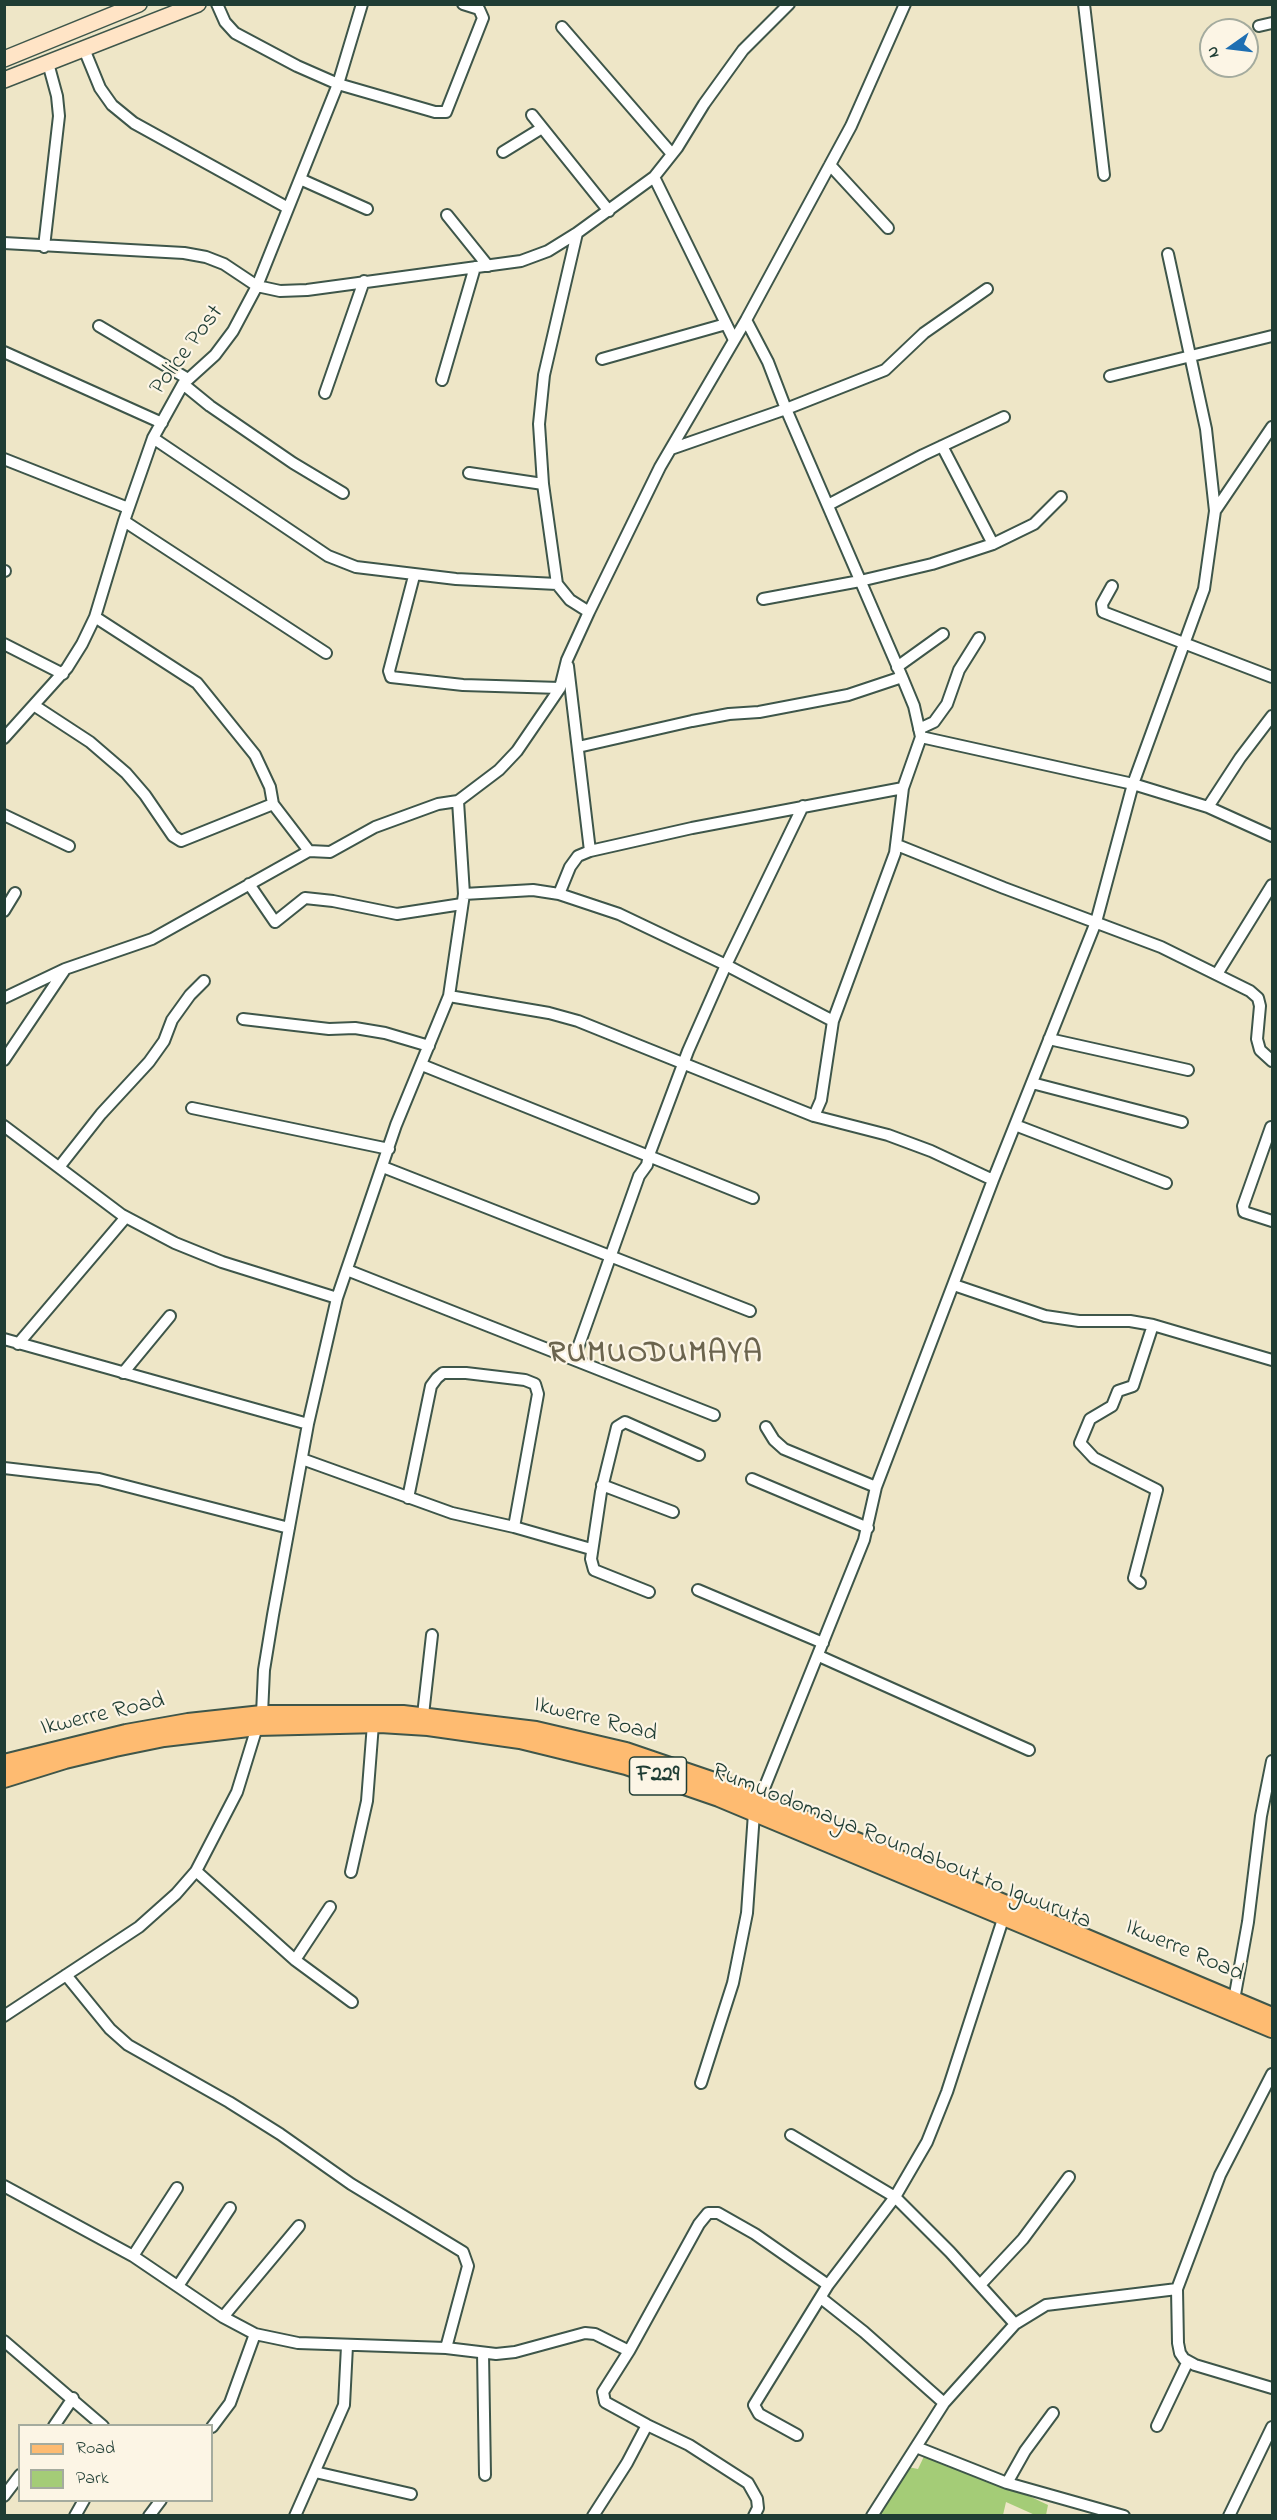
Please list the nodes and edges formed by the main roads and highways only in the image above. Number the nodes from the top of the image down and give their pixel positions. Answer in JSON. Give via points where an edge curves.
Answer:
{"nodes":[{"id":1,"x":139,"y":4,"type":"edge"},
{"id":2,"x":198,"y":4,"type":"edge"},
{"id":3,"x":4,"y":59,"type":"edge"},
{"id":4,"x":4,"y":80,"type":"edge"},
{"id":5,"x":260,"y":1720,"type":"junction"},
{"id":6,"x":4,"y":1764,"type":"edge"},
{"id":7,"x":4,"y":1779,"type":"edge"},
{"id":8,"x":757,"y":1807,"type":"junction"},
{"id":9,"x":1272,"y":2016,"type":"edge"},
{"id":10,"x":1272,"y":2029,"type":"edge"}],
"edges":[{"from":1,"to":3,"type":"main road"},
{"from":2,"to":4,"type":"main road"},
{"from":5,"to":6,"type":"main road","name":"Ikwerre Road","number":"F229","via":[[188,1722],[126,1733]]},
{"from":5,"to":7,"type":"main road","name":"Rumuodomaya Roundabout to Igwuruta","number":"F229","via":[[115,1748]]},
{"from":5,"to":8,"type":"main road","name":"Rumuodomaya Roundabout to Igwuruta","number":"F229","via":[[428,1727],[542,1745]]},
{"from":5,"to":8,"type":"main road","name":"Ikwerre Road","number":"F229","via":[[352,1713],[423,1715],[536,1730],[626,1751],[717,1782]]},
{"from":8,"to":9,"type":"main road","name":"Ikwerre Road","number":"F229"},
{"from":8,"to":10,"type":"main road","name":"Rumuodomaya Roundabout to Igwuruta","number":"F229"}]}
